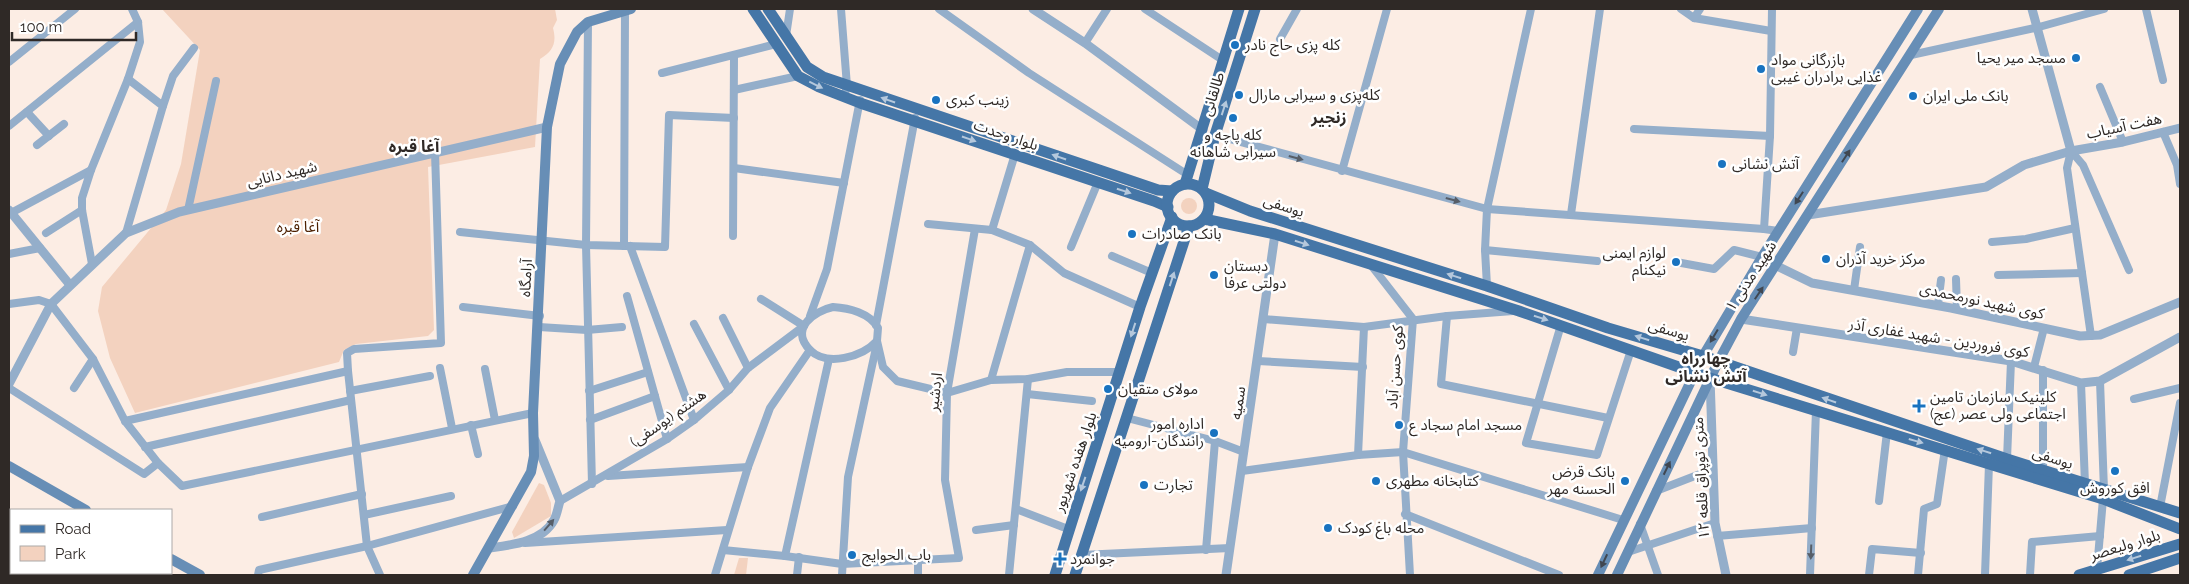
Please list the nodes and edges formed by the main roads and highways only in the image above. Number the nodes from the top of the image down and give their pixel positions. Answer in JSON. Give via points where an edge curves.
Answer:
{"nodes":[{"id":1,"x":753,"y":9,"type":"edge"},
{"id":2,"x":768,"y":9,"type":"edge"},
{"id":3,"x":1239,"y":9,"type":"edge"},
{"id":4,"x":1255,"y":9,"type":"edge"},
{"id":5,"x":1918,"y":9,"type":"edge"},
{"id":6,"x":1939,"y":9,"type":"edge"},
{"id":7,"x":628,"y":10,"type":"edge"},
{"id":8,"x":781,"y":40,"type":"junction"},
{"id":9,"x":846,"y":91,"type":"junction"},
{"id":10,"x":1017,"y":149,"type":"junction"},
{"id":11,"x":1186,"y":180,"type":"junction"},
{"id":12,"x":1172,"y":191,"type":"junction"},
{"id":13,"x":1204,"y":191,"type":"junction"},
{"id":14,"x":1250,"y":211,"type":"junction"},
{"id":15,"x":1170,"y":212,"type":"junction"},
{"id":16,"x":1204,"y":219,"type":"junction"},
{"id":17,"x":1190,"y":226,"type":"junction"},
{"id":18,"x":1247,"y":226,"type":"junction"},
{"id":19,"x":1778,"y":231,"type":"junction"},
{"id":20,"x":1793,"y":240,"type":"junction"},
{"id":21,"x":1762,"y":257,"type":"junction"},
{"id":22,"x":1777,"y":266,"type":"junction"},
{"id":23,"x":1608,"y":328,"type":"junction"},
{"id":24,"x":1604,"y":340,"type":"junction"},
{"id":25,"x":1702,"y":356,"type":"junction"},
{"id":26,"x":1718,"y":362,"type":"junction"},
{"id":27,"x":1695,"y":373,"type":"junction"},
{"id":28,"x":1119,"y":377,"type":"junction"},
{"id":29,"x":1710,"y":378,"type":"junction"},
{"id":30,"x":1136,"y":388,"type":"junction"},
{"id":31,"x":1889,"y":426,"type":"junction"},
{"id":32,"x":9,"y":466,"type":"edge"},
{"id":33,"x":2103,"y":495,"type":"junction"},
{"id":34,"x":84,"y":509,"type":"edge"},
{"id":35,"x":2180,"y":513,"type":"edge"},
{"id":36,"x":2180,"y":529,"type":"edge"},
{"id":37,"x":1612,"y":544,"type":"junction"},
{"id":38,"x":2180,"y":544,"type":"edge"},
{"id":39,"x":1628,"y":552,"type":"junction"},
{"id":40,"x":2180,"y":558,"type":"edge"},
{"id":41,"x":173,"y":562,"type":"edge"},
{"id":42,"x":2151,"y":572,"type":"edge"},
{"id":43,"x":200,"y":575,"type":"edge"},
{"id":44,"x":473,"y":575,"type":"edge"},
{"id":45,"x":1055,"y":575,"type":"edge"},
{"id":46,"x":1075,"y":575,"type":"edge"},
{"id":47,"x":1598,"y":575,"type":"edge"},
{"id":48,"x":1617,"y":575,"type":"edge"},
{"id":49,"x":2079,"y":575,"type":"edge"},
{"id":50,"x":2129,"y":575,"type":"edge"}],
"edges":[{"from":1,"to":8,"type":"main road","name":"بلوار وحدت"},
{"from":2,"to":8,"type":"main road","name":"بلوار وحدت"},
{"from":3,"to":11,"type":"main road","name":"طالقانی"},
{"from":13,"to":4,"type":"main road","name":"طالقانی","one_way":true,"via":[[1215,135]]},
{"from":5,"to":19,"type":"main road","name":"شهید مدنی ۱","one_way":true},
{"from":20,"to":6,"type":"main road","name":"شهید مدنی ۱","one_way":true},
{"from":7,"to":44,"type":"main road","name":"آرامگاه","via":[[588,22],[577,32],[560,64],[547,126],[531,472]]},
{"from":8,"to":9,"type":"main road","name":"بلوار وحدت","via":[[806,67]]},
{"from":8,"to":9,"type":"main road","name":"بلوار وحدت","one_way":true,"via":[[798,76]]},
{"from":9,"to":10,"type":"main road","name":"بلوار وحدت"},
{"from":12,"to":10,"type":"main road","name":"بلوار وحدت","one_way":true,"via":[[1158,190]]},
{"from":10,"to":15,"type":"main road","name":"بلوار وحدت","one_way":true,"via":[[1098,182],[1154,200]]},
{"from":11,"to":12,"type":"main road"},
{"from":11,"to":13,"type":"main road"},
{"from":12,"to":15,"type":"main road"},
{"from":13,"to":14,"type":"main road","name":"یوسفی"},
{"from":13,"to":16,"type":"main road","via":[[1209,209]]},
{"from":14,"to":18,"type":"main road"},
{"from":23,"to":14,"type":"main road","name":"یوسفی","one_way":true},
{"from":15,"to":17,"type":"main road","via":[[1183,225]]},
{"from":15,"to":28,"type":"main road","name":"بلوار هفده شهریور","one_way":true},
{"from":16,"to":17,"type":"main road"},
{"from":16,"to":18,"type":"main road","name":"یوسفی"},
{"from":30,"to":17,"type":"main road","one_way":true},
{"from":18,"to":24,"type":"main road","name":"یوسفی","one_way":true},
{"from":19,"to":20,"type":"main road"},
{"from":19,"to":21,"type":"main road","name":"شهید مدنی ۱"},
{"from":20,"to":22,"type":"main road","name":"شهید مدنی ۱"},
{"from":21,"to":22,"type":"main road"},
{"from":21,"to":25,"type":"main road","name":"شهید مدنی ۱","one_way":true},
{"from":26,"to":22,"type":"main road","name":"شهید مدنی ۱","one_way":true,"via":[[1741,319]]},
{"from":23,"to":24,"type":"main road"},
{"from":25,"to":23,"type":"main road","name":"یوسفی","one_way":true},
{"from":24,"to":27,"type":"main road","name":"یوسفی"},
{"from":25,"to":26,"type":"main road","name":"یوسفی"},
{"from":25,"to":27,"type":"main road","name":"شهید مدنی ۱"},
{"from":26,"to":29,"type":"main road","name":"شهید مدنی ۱"},
{"from":31,"to":26,"type":"main road","name":"یوسفی","one_way":true},
{"from":27,"to":29,"type":"main road","name":"یوسفی"},
{"from":27,"to":37,"type":"main road","name":"شهید مدنی ۱"},
{"from":28,"to":30,"type":"main road"},
{"from":28,"to":45,"type":"main road","name":"بلوار هفده شهریور","one_way":true},
{"from":29,"to":31,"type":"main road","name":"یوسفی","one_way":true,"via":[[1816,410]]},
{"from":39,"to":29,"type":"main road","name":"شهید مدنی ۱","one_way":true},
{"from":30,"to":46,"type":"main road"},
{"from":31,"to":33,"type":"main road","name":"یوسفی","one_way":true,"via":[[1989,464]]},
{"from":33,"to":31,"type":"main road","name":"یوسفی","one_way":true,"via":[[2084,484],[2007,459]]},
{"from":32,"to":34,"type":"main road"},
{"from":33,"to":35,"type":"main road","name":"یوسفی"},
{"from":33,"to":36,"type":"main road","name":"یوسفی"},
{"from":37,"to":39,"type":"main road"},
{"from":37,"to":47,"type":"main road","name":"شهید مدنی ۱","one_way":true},
{"from":38,"to":49,"type":"main road","name":"بلوار ولیعصر","one_way":true},
{"from":39,"to":48,"type":"main road","name":"شهید مدنی ۱"},
{"from":40,"to":42,"type":"main road","name":"بلوار ولیعصر"},
{"from":41,"to":43,"type":"main road"},
{"from":42,"to":50,"type":"main road","name":"بلوار ولیعصر"}]}
